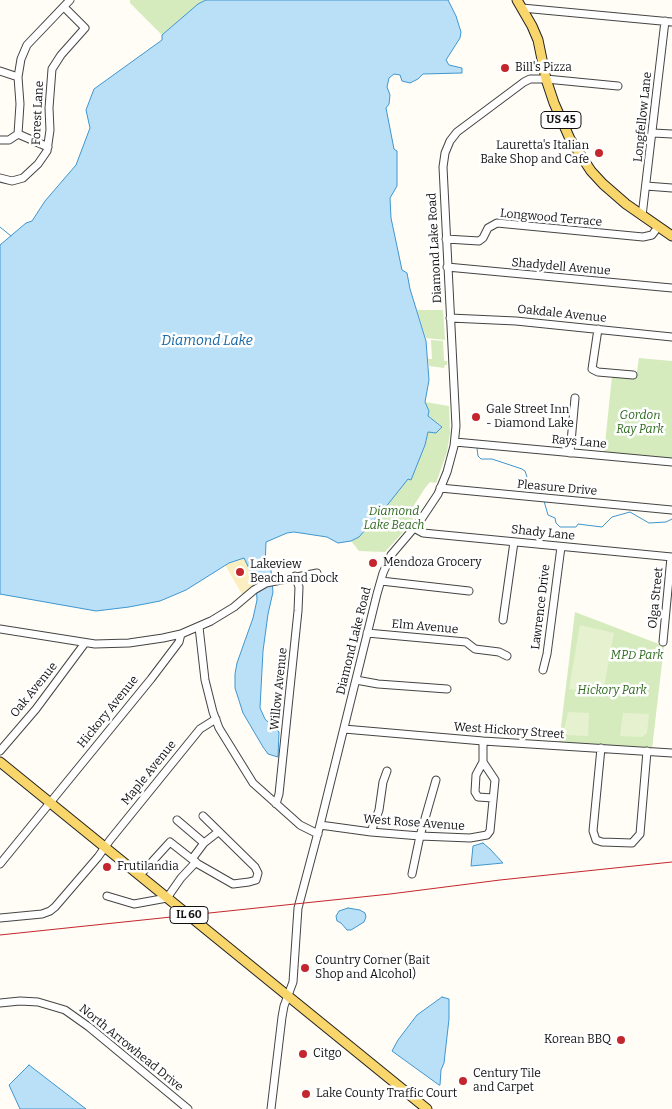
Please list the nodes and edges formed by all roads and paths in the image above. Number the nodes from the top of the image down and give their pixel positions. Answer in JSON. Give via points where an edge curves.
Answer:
{"nodes":[{"id":1,"x":517,"y":0,"type":"edge"},
{"id":2,"x":68,"y":2,"type":"edge"},
{"id":3,"x":522,"y":8,"type":"junction"},
{"id":4,"x":668,"y":21,"type":"edge"},
{"id":5,"x":0,"y":71,"type":"edge"},
{"id":6,"x":18,"y":77,"type":"junction"},
{"id":7,"x":546,"y":79,"type":"junction"},
{"id":8,"x":618,"y":86,"type":"dead end"},
{"id":9,"x":653,"y":132,"type":"junction"},
{"id":10,"x":18,"y":134,"type":"junction"},
{"id":11,"x":672,"y":134,"type":"edge"},
{"id":12,"x":0,"y":140,"type":"edge"},
{"id":13,"x":48,"y":147,"type":"junction"},
{"id":14,"x":0,"y":178,"type":"edge"},
{"id":15,"x":646,"y":186,"type":"junction"},
{"id":16,"x":672,"y":188,"type":"edge"},
{"id":17,"x":642,"y":216,"type":"junction"},
{"id":18,"x":658,"y":227,"type":"junction"},
{"id":19,"x":672,"y":236,"type":"edge"},
{"id":20,"x":446,"y":239,"type":"junction"},
{"id":21,"x":447,"y":267,"type":"junction"},
{"id":22,"x":672,"y":288,"type":"edge"},
{"id":23,"x":450,"y":318,"type":"junction"},
{"id":24,"x":598,"y":329,"type":"junction"},
{"id":25,"x":672,"y":337,"type":"edge"},
{"id":26,"x":633,"y":375,"type":"dead end"},
{"id":27,"x":575,"y":398,"type":"dead end"},
{"id":28,"x":455,"y":442,"type":"junction"},
{"id":29,"x":570,"y":453,"type":"junction"},
{"id":30,"x":672,"y":462,"type":"edge"},
{"id":31,"x":440,"y":488,"type":"junction"},
{"id":32,"x":672,"y":510,"type":"edge"},
{"id":33,"x":414,"y":528,"type":"junction"},
{"id":34,"x":514,"y":542,"type":"junction"},
{"id":35,"x":561,"y":546,"type":"junction"},
{"id":36,"x":672,"y":557,"type":"edge"},
{"id":37,"x":317,"y":573,"type":"dead end"},
{"id":38,"x":295,"y":576,"type":"junction"},
{"id":39,"x":381,"y":581,"type":"junction"},
{"id":40,"x":469,"y":591,"type":"dead end"},
{"id":41,"x":503,"y":620,"type":"dead end"},
{"id":42,"x":199,"y":627,"type":"junction"},
{"id":43,"x":1,"y":632,"type":"edge"},
{"id":44,"x":367,"y":633,"type":"junction"},
{"id":45,"x":181,"y":634,"type":"junction"},
{"id":46,"x":663,"y":642,"type":"dead end"},
{"id":47,"x":85,"y":644,"type":"junction"},
{"id":48,"x":507,"y":656,"type":"dead end"},
{"id":49,"x":543,"y":670,"type":"dead end"},
{"id":50,"x":356,"y":680,"type":"junction"},
{"id":51,"x":447,"y":689,"type":"dead end"},
{"id":52,"x":216,"y":719,"type":"junction"},
{"id":53,"x":344,"y":729,"type":"junction"},
{"id":54,"x":483,"y":741,"type":"junction"},
{"id":55,"x":601,"y":748,"type":"junction"},
{"id":56,"x":0,"y":751,"type":"edge"},
{"id":57,"x":647,"y":752,"type":"junction"},
{"id":58,"x":672,"y":753,"type":"edge"},
{"id":59,"x":0,"y":762,"type":"edge"},
{"id":60,"x":483,"y":762,"type":"junction"},
{"id":61,"x":387,"y":771,"type":"dead end"},
{"id":62,"x":436,"y":780,"type":"dead end"},
{"id":63,"x":493,"y":798,"type":"junction"},
{"id":64,"x":50,"y":803,"type":"junction"},
{"id":65,"x":276,"y":804,"type":"junction"},
{"id":66,"x":203,"y":816,"type":"dead end"},
{"id":67,"x":177,"y":820,"type":"dead end"},
{"id":68,"x":320,"y":826,"type":"junction"},
{"id":69,"x":218,"y":832,"type":"junction"},
{"id":70,"x":371,"y":832,"type":"junction"},
{"id":71,"x":318,"y":834,"type":"junction"},
{"id":72,"x":420,"y":836,"type":"junction"},
{"id":73,"x":204,"y":843,"type":"junction"},
{"id":74,"x":105,"y":847,"type":"junction"},
{"id":75,"x":194,"y":861,"type":"junction"},
{"id":76,"x":0,"y":864,"type":"edge"},
{"id":77,"x":412,"y":874,"type":"dead end"},
{"id":78,"x":140,"y":876,"type":"junction"},
{"id":79,"x":107,"y":896,"type":"dead end"},
{"id":80,"x":167,"y":898,"type":"junction"},
{"id":81,"x":0,"y":918,"type":"edge"},
{"id":82,"x":287,"y":996,"type":"junction"},
{"id":83,"x":0,"y":1003,"type":"edge"},
{"id":84,"x":188,"y":1109,"type":"edge"},
{"id":85,"x":271,"y":1109,"type":"edge"},
{"id":86,"x":426,"y":1109,"type":"edge"}],
"edges":[{"from":1,"to":3,"type":"main road","number":"US 45"},
{"from":2,"to":6,"type":"street","via":[[27,45]]},
{"from":2,"to":13,"type":"street","name":"Forest Lane","via":[[85,28],[52,69]]},
{"from":3,"to":4,"type":"street"},
{"from":3,"to":7,"type":"main road","number":"US 45","via":[[538,40]]},
{"from":4,"to":9,"type":"street","name":"Longfellow Lane"},
{"from":5,"to":6,"type":"street"},
{"from":6,"to":10,"type":"street"},
{"from":7,"to":8,"type":"street","name":"Diamond Lake Road"},
{"from":7,"to":17,"type":"main road","number":"US 45","via":[[570,139],[591,171]]},
{"from":7,"to":20,"type":"street","name":"Diamond Lake Road","via":[[530,80],[514,88],[450,141],[443,167]]},
{"from":9,"to":11,"type":"street"},
{"from":9,"to":15,"type":"street","name":"Longfellow Lane"},
{"from":10,"to":12,"type":"street","via":[[9,140]]},
{"from":10,"to":13,"type":"street"},
{"from":13,"to":14,"type":"street","name":"Forest Lane","via":[[44,156],[23,178],[12,181]]},
{"from":15,"to":16,"type":"street"},
{"from":15,"to":17,"type":"street","name":"Longfellow Lane"},
{"from":17,"to":18,"type":"main road","number":"US 45"},
{"from":18,"to":19,"type":"main road","number":"US 45"},
{"from":18,"to":20,"type":"street","name":"Longwood Terrace","via":[[652,235],[643,237],[497,223],[488,228],[479,241]]},
{"from":20,"to":21,"type":"street","name":"Diamond Lake Road"},
{"from":21,"to":22,"type":"street","name":"Shadydell Avenue"},
{"from":21,"to":23,"type":"street","name":"Diamond Lake Road"},
{"from":23,"to":24,"type":"street","name":"Oakdale Avenue"},
{"from":23,"to":28,"type":"street","name":"Diamond Lake Road"},
{"from":24,"to":25,"type":"street","name":"Oakdale Avenue"},
{"from":24,"to":26,"type":"street","via":[[592,369]]},
{"from":27,"to":29,"type":"street"},
{"from":28,"to":29,"type":"street","name":"Rays Lane"},
{"from":28,"to":31,"type":"street","name":"Diamond Lake Road"},
{"from":29,"to":30,"type":"street","name":"Rays Lane"},
{"from":31,"to":32,"type":"street","name":"Pleasure Drive"},
{"from":31,"to":33,"type":"street","name":"Diamond Lake Road"},
{"from":33,"to":34,"type":"street","name":"Shady Lane","via":[[423,533]]},
{"from":33,"to":39,"type":"street","name":"Diamond Lake Road","via":[[392,554]]},
{"from":34,"to":35,"type":"street","name":"Shady Lane"},
{"from":34,"to":41,"type":"street"},
{"from":35,"to":36,"type":"street","name":"Shady Lane"},
{"from":35,"to":49,"type":"street","name":"Lawrence Drive"},
{"from":36,"to":46,"type":"street","name":"Olga Street"},
{"from":37,"to":38,"type":"street"},
{"from":38,"to":42,"type":"street","via":[[274,580],[254,590],[234,607]]},
{"from":38,"to":65,"type":"street","name":"Willow Avenue","via":[[300,587]]},
{"from":39,"to":40,"type":"street"},
{"from":39,"to":44,"type":"street","name":"Diamond Lake Road"},
{"from":42,"to":45,"type":"street"},
{"from":42,"to":52,"type":"street","via":[[205,680]]},
{"from":43,"to":47,"type":"street"},
{"from":44,"to":48,"type":"street","name":"Elm Avenue","via":[[466,642],[475,649]]},
{"from":44,"to":50,"type":"street","name":"Diamond Lake Road"},
{"from":45,"to":47,"type":"street","via":[[130,643]]},
{"from":45,"to":64,"type":"street","name":"Hickory Avenue","via":[[160,666]]},
{"from":47,"to":56,"type":"street","name":"Oak Avenue"},
{"from":50,"to":51,"type":"street"},
{"from":50,"to":53,"type":"street","name":"Diamond Lake Road"},
{"from":52,"to":65,"type":"street","via":[[253,783]]},
{"from":52,"to":74,"type":"street","name":"Maple Avenue","via":[[200,729]]},
{"from":53,"to":54,"type":"street","name":"West Hickory Street"},
{"from":53,"to":68,"type":"street","name":"Diamond Lake Road"},
{"from":54,"to":55,"type":"street","name":"West Hickory Street"},
{"from":54,"to":60,"type":"street"},
{"from":55,"to":57,"type":"street","name":"West Hickory Street"},
{"from":55,"to":57,"type":"street","via":[[593,831],[596,840],[602,842],[632,843],[638,839]]},
{"from":57,"to":58,"type":"street","name":"West Hickory Street"},
{"from":59,"to":64,"type":"main road","number":"IL 60"},
{"from":60,"to":63,"type":"street","name":"West Rose Avenue","via":[[495,777]]},
{"from":60,"to":63,"type":"street","via":[[476,775],[475,792],[478,797]]},
{"from":61,"to":70,"type":"street"},
{"from":62,"to":72,"type":"street"},
{"from":63,"to":72,"type":"street","name":"West Rose Avenue","via":[[487,835],[470,838]]},
{"from":64,"to":74,"type":"main road","number":"IL 60"},
{"from":64,"to":76,"type":"street","name":"Hickory Avenue"},
{"from":65,"to":71,"type":"street","via":[[300,825]]},
{"from":66,"to":69,"type":"street"},
{"from":67,"to":73,"type":"street"},
{"from":68,"to":70,"type":"street","name":"West Rose Avenue"},
{"from":68,"to":71,"type":"street","name":"Diamond Lake Road"},
{"from":69,"to":73,"type":"street"},
{"from":69,"to":75,"type":"street","via":[[255,867],[258,873],[256,880],[233,884]]},
{"from":70,"to":72,"type":"street","name":"West Rose Avenue"},
{"from":71,"to":82,"type":"street","name":"Diamond Lake Road","via":[[299,904],[293,982]]},
{"from":72,"to":77,"type":"street"},
{"from":73,"to":75,"type":"street"},
{"from":74,"to":78,"type":"main road","number":"IL 60"},
{"from":74,"to":81,"type":"street","name":"Maple Avenue","via":[[50,912]]},
{"from":75,"to":78,"type":"street","via":[[170,842]]},
{"from":75,"to":80,"type":"street"},
{"from":78,"to":80,"type":"main road","number":"IL 60"},
{"from":79,"to":80,"type":"street","via":[[134,904]]},
{"from":80,"to":82,"type":"main road","number":"IL 60"},
{"from":82,"to":85,"type":"street","name":"Diamond Lake Road"},
{"from":82,"to":86,"type":"main road","number":"IL 60"},
{"from":83,"to":84,"type":"street","name":"North Arrowhead Drive","via":[[38,1002],[65,1010]]}]}
